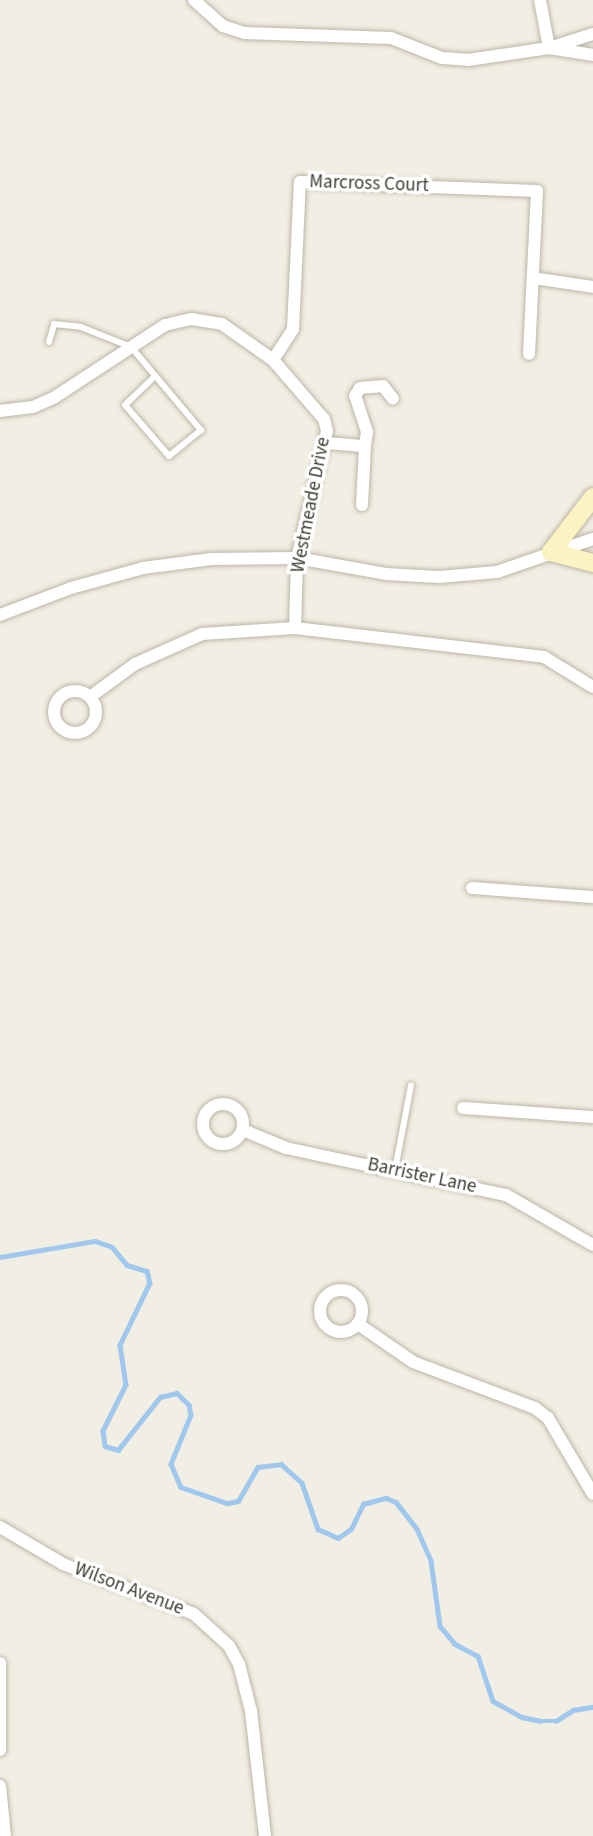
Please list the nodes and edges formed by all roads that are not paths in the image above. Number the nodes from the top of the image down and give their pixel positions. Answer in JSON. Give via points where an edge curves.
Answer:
{"nodes":[{"id":1,"x":194,"y":0,"type":"edge"},
{"id":2,"x":540,"y":0,"type":"edge"},
{"id":3,"x":593,"y":34,"type":"edge"},
{"id":4,"x":549,"y":48,"type":"junction"},
{"id":5,"x":593,"y":55,"type":"edge"},
{"id":6,"x":533,"y":278,"type":"junction"},
{"id":7,"x":593,"y":287,"type":"edge"},
{"id":8,"x":49,"y":342,"type":"dead end"},
{"id":9,"x":131,"y":347,"type":"junction"},
{"id":10,"x":529,"y":354,"type":"dead end"},
{"id":11,"x":273,"y":360,"type":"junction"},
{"id":12,"x":155,"y":376,"type":"junction"},
{"id":13,"x":393,"y":398,"type":"dead end"},
{"id":14,"x":0,"y":411,"type":"edge"},
{"id":15,"x":327,"y":443,"type":"junction"},
{"id":16,"x":365,"y":446,"type":"junction"},
{"id":17,"x":593,"y":497,"type":"edge"},
{"id":18,"x":362,"y":505,"type":"dead end"},
{"id":19,"x":593,"y":539,"type":"edge"},
{"id":20,"x":551,"y":552,"type":"junction"},
{"id":21,"x":297,"y":558,"type":"junction"},
{"id":22,"x":593,"y":563,"type":"edge"},
{"id":23,"x":0,"y":615,"type":"edge"},
{"id":24,"x":295,"y":628,"type":"junction"},
{"id":25,"x":593,"y":687,"type":"edge"},
{"id":26,"x":90,"y":697,"type":"dead end"},
{"id":27,"x":472,"y":888,"type":"dead end"},
{"id":28,"x":593,"y":897,"type":"edge"},
{"id":29,"x":411,"y":1085,"type":"dead end"},
{"id":30,"x":463,"y":1108,"type":"dead end"},
{"id":31,"x":593,"y":1117,"type":"edge"},
{"id":32,"x":243,"y":1130,"type":"dead end"},
{"id":33,"x":396,"y":1170,"type":"junction"},
{"id":34,"x":593,"y":1245,"type":"edge"},
{"id":35,"x":358,"y":1324,"type":"dead end"},
{"id":36,"x":593,"y":1494,"type":"edge"},
{"id":37,"x":0,"y":1527,"type":"edge"},
{"id":38,"x":0,"y":1663,"type":"edge"},
{"id":39,"x":0,"y":1750,"type":"edge"},
{"id":40,"x":0,"y":1786,"type":"edge"},
{"id":41,"x":5,"y":1836,"type":"edge"},
{"id":42,"x":265,"y":1836,"type":"edge"}],
"edges":[{"from":1,"to":4,"type":"street","via":[[223,26],[246,33],[391,38],[442,58],[468,60]]},
{"from":2,"to":4,"type":"street"},
{"from":3,"to":4,"type":"street"},
{"from":4,"to":5,"type":"street"},
{"from":6,"to":7,"type":"street"},
{"from":6,"to":10,"type":"street","name":"Marcross Court"},
{"from":6,"to":11,"type":"street","name":"Marcross Court","via":[[537,191],[300,181],[293,329]]},
{"from":8,"to":9,"type":"lane","via":[[54,324],[81,327]]},
{"from":9,"to":11,"type":"street","name":"Westmeade Drive","via":[[165,325],[206,319],[222,324]]},
{"from":9,"to":12,"type":"lane"},
{"from":9,"to":14,"type":"street","name":"Westmeade Drive","via":[[33,407]]},
{"from":11,"to":15,"type":"street","name":"Westmeade Drive","via":[[324,419]]},
{"from":12,"to":12,"type":"lane","via":[[201,430],[169,456],[125,405]]},
{"from":13,"to":16,"type":"street","via":[[383,386],[371,384],[355,396],[367,432]]},
{"from":15,"to":16,"type":"street"},
{"from":15,"to":21,"type":"street","name":"Westmeade Drive"},
{"from":16,"to":18,"type":"street"},
{"from":17,"to":20,"type":"main road"},
{"from":19,"to":20,"type":"street"},
{"from":20,"to":21,"type":"street","via":[[497,572],[439,577],[386,575]]},
{"from":20,"to":22,"type":"main road"},
{"from":21,"to":23,"type":"street","via":[[211,559],[143,568],[71,587]]},
{"from":21,"to":24,"type":"street","name":"Westmeade Drive"},
{"from":24,"to":25,"type":"street","via":[[544,657]]},
{"from":24,"to":26,"type":"street","via":[[202,634],[135,664]]},
{"from":27,"to":28,"type":"street"},
{"from":29,"to":33,"type":"lane"},
{"from":30,"to":31,"type":"street"},
{"from":32,"to":33,"type":"street","name":"Barrister Lane","via":[[286,1148]]},
{"from":33,"to":34,"type":"street","name":"Barrister Lane","via":[[506,1195]]},
{"from":35,"to":36,"type":"street","via":[[413,1362],[535,1408],[548,1418]]},
{"from":37,"to":42,"type":"street","name":"Wilson Avenue","via":[[63,1564],[194,1614],[229,1646],[239,1664],[251,1711]]},
{"from":38,"to":39,"type":"street"},
{"from":40,"to":41,"type":"street"}]}
